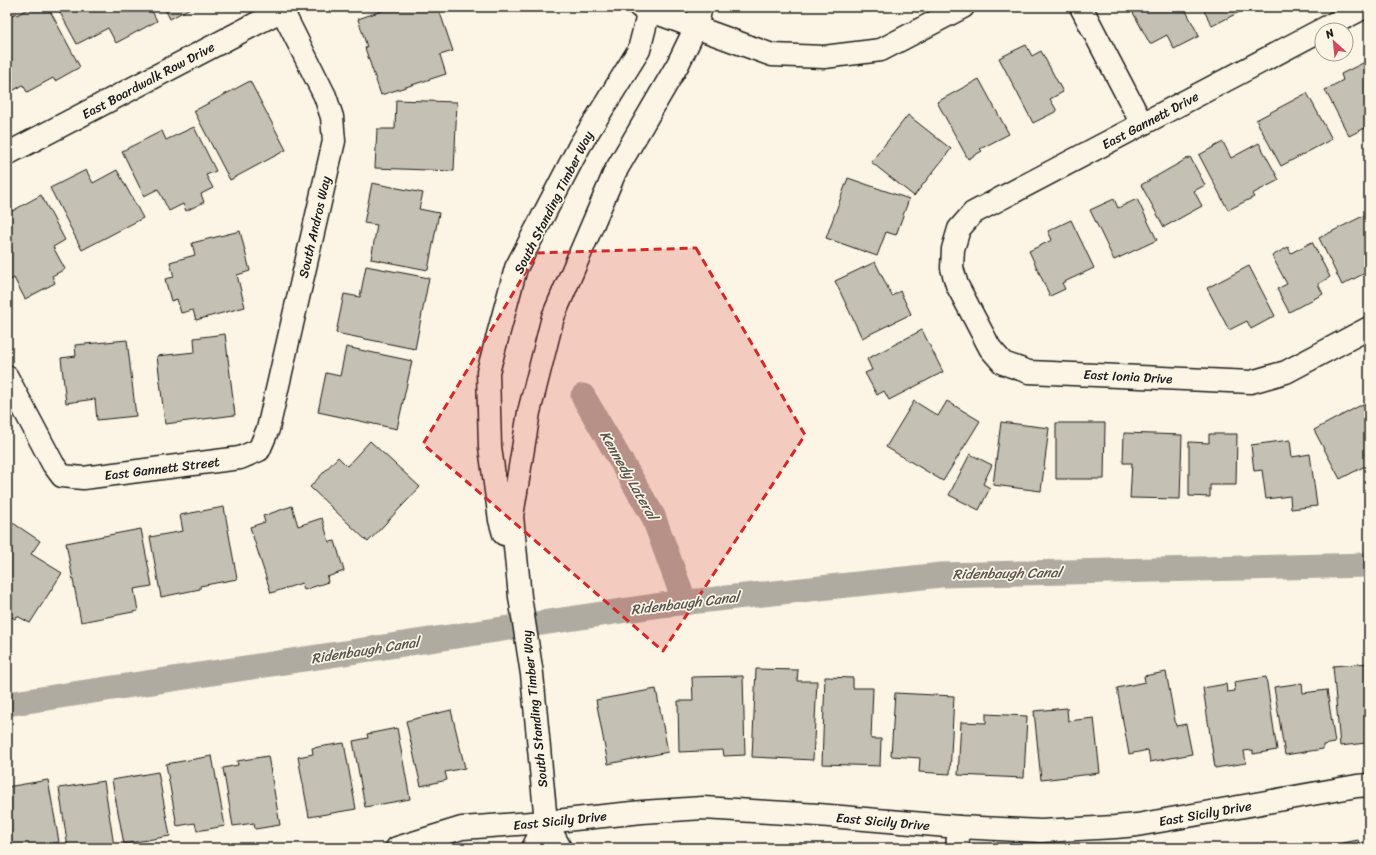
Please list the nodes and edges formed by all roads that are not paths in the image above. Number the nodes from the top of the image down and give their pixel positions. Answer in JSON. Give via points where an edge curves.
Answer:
{"nodes":[{"id":1,"x":962,"y":7,"type":"edge"},
{"id":2,"x":1080,"y":7,"type":"edge"},
{"id":3,"x":1365,"y":7,"type":"edge"},
{"id":4,"x":647,"y":8,"type":"edge"},
{"id":5,"x":285,"y":9,"type":"edge"},
{"id":6,"x":698,"y":17,"type":"edge"},
{"id":7,"x":1142,"y":124,"type":"junction"},
{"id":8,"x":7,"y":154,"type":"edge"},
{"id":9,"x":953,"y":249,"type":"joint"},
{"id":10,"x":1369,"y":328,"type":"edge"},
{"id":11,"x":7,"y":377,"type":"edge"},
{"id":12,"x":259,"y":450,"type":"joint"},
{"id":13,"x":520,"y":597,"type":"junction"},
{"id":14,"x":1369,"y":785,"type":"edge"},
{"id":15,"x":546,"y":822,"type":"junction"},
{"id":16,"x":958,"y":838,"type":"edge"},
{"id":17,"x":397,"y":848,"type":"edge"},
{"id":18,"x":533,"y":848,"type":"edge"},
{"id":19,"x":560,"y":848,"type":"edge"}],
"edges":[{"from":1,"to":6,"type":"street","via":[[881,50],[824,57],[772,55]]},
{"from":2,"to":7,"type":"street"},
{"from":3,"to":7,"type":"street","name":"East Gannett Drive"},
{"from":4,"to":6,"type":"street"},
{"from":4,"to":13,"type":"street","name":"South Standing Timber Way","via":[[639,50],[580,145],[516,268],[488,372],[490,447],[500,520]]},
{"from":5,"to":8,"type":"street","name":"East Boardwalk Row Drive"},
{"from":5,"to":12,"type":"street","name":"South Andros Way","via":[[325,96],[332,117],[334,141],[268,429]]},
{"from":6,"to":13,"type":"street","name":"South Standing Timber Way","via":[[676,68],[615,172],[553,317],[530,412],[512,516]]},
{"from":7,"to":9,"type":"street","name":"East Gannett Drive","via":[[973,213],[959,229]]},
{"from":9,"to":10,"type":"street","name":"East Ionia Drive","via":[[952,268],[957,285],[990,348],[1003,363],[1029,372],[1251,382],[1286,372]]},
{"from":11,"to":12,"type":"street","name":"East Gannett Street","via":[[53,464],[62,476],[83,478],[240,458]]},
{"from":13,"to":15,"type":"street","name":"South Standing Timber Way","via":[[530,661]]},
{"from":14,"to":16,"type":"street","name":"East Sicily Drive","via":[[1137,825]]},
{"from":15,"to":16,"type":"street","name":"East Sicily Drive","via":[[703,808],[818,815]]},
{"from":15,"to":17,"type":"street","name":"East Sicily Drive","via":[[462,828]]},
{"from":15,"to":18,"type":"street"},
{"from":15,"to":19,"type":"street","name":"South Standing Timber Way"}]}
